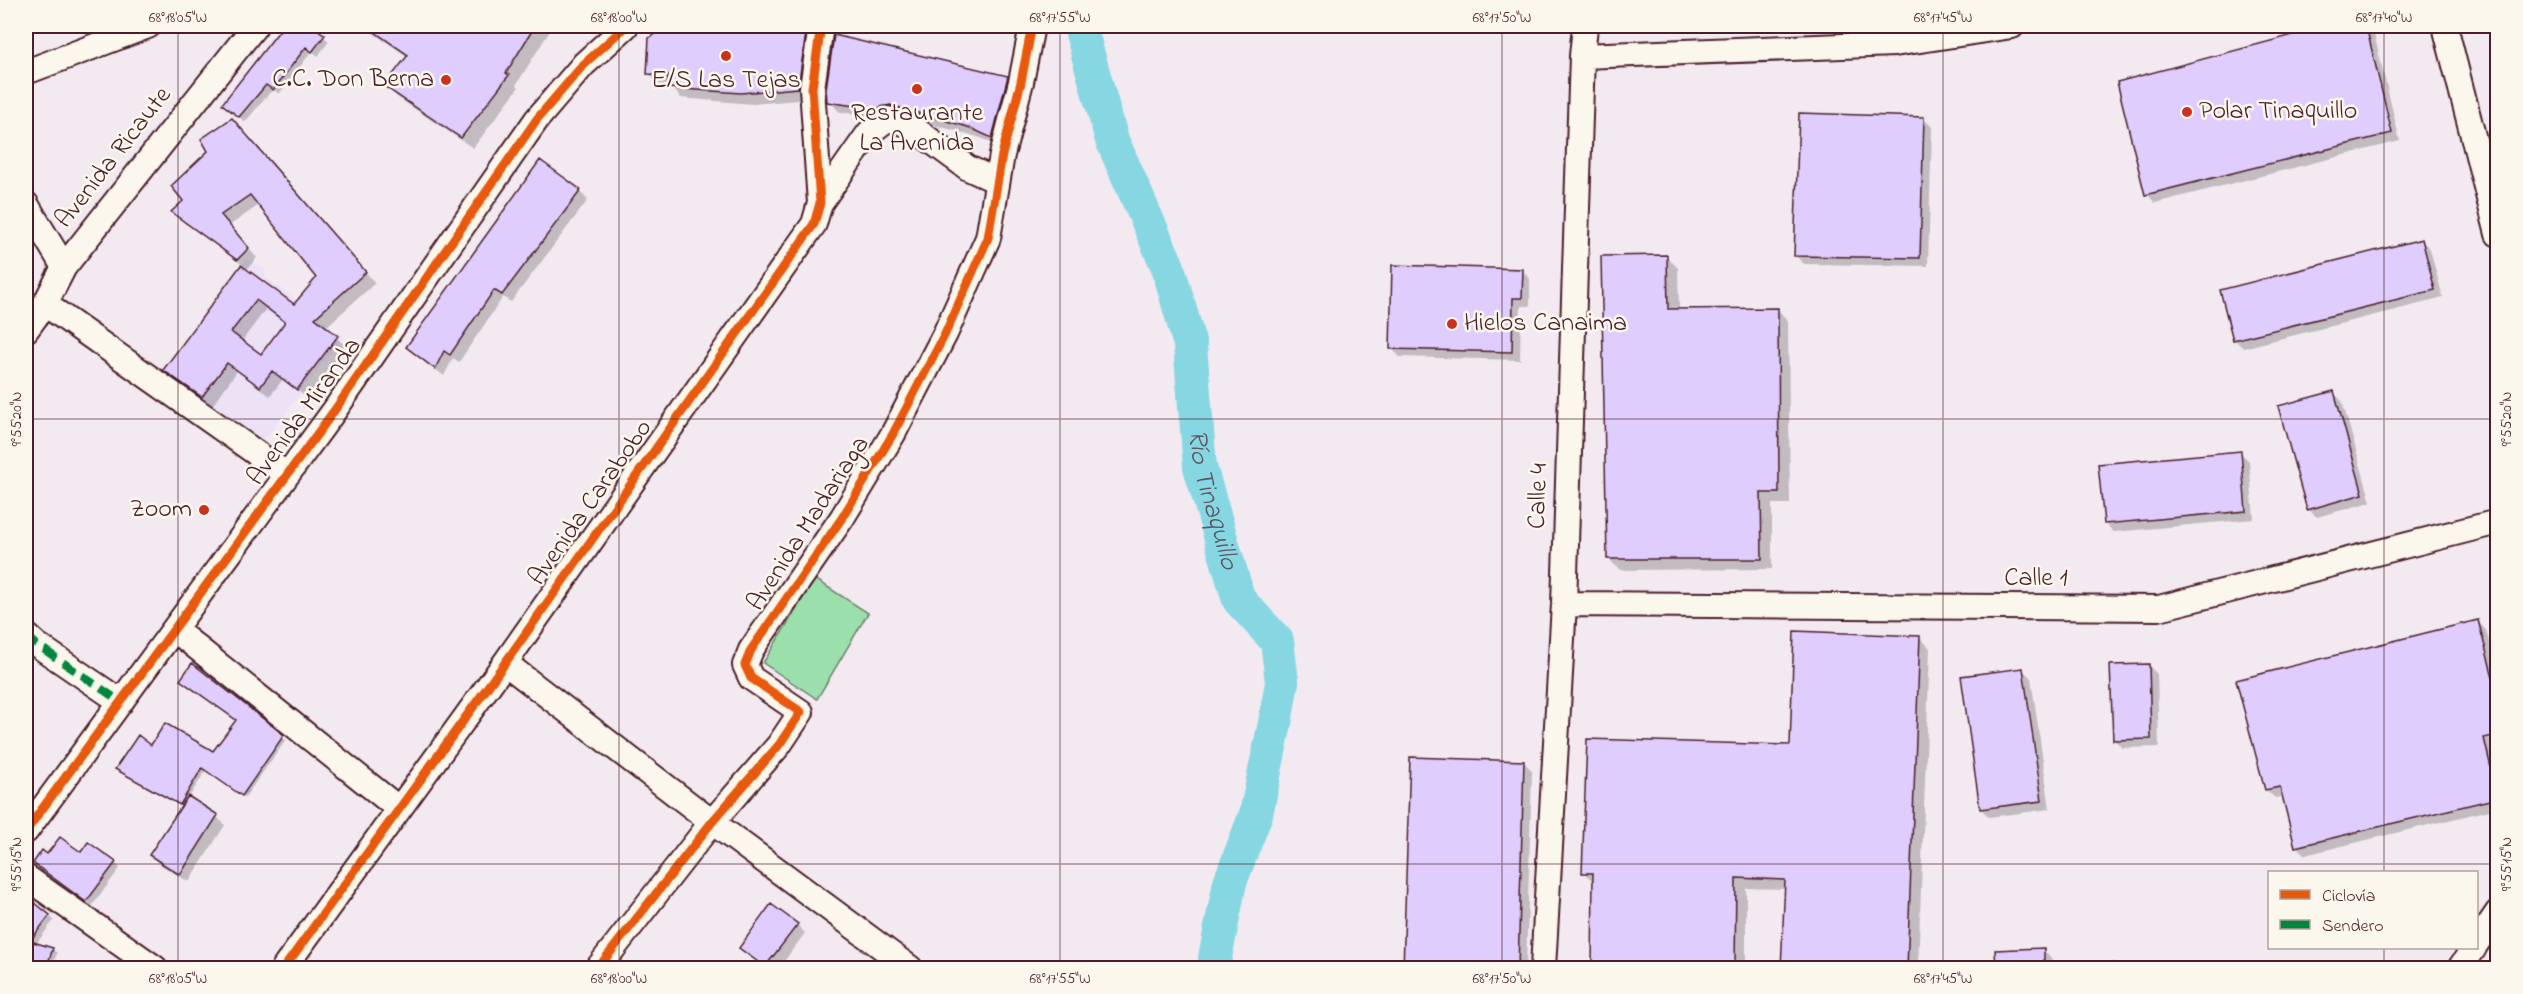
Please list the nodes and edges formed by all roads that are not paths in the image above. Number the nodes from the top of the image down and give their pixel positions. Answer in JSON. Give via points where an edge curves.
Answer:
{"nodes":[{"id":1,"x":148,"y":26,"type":"edge"},
{"id":2,"x":626,"y":26,"type":"edge"},
{"id":3,"x":821,"y":26,"type":"edge"},
{"id":4,"x":1032,"y":26,"type":"edge"},
{"id":5,"x":1585,"y":26,"type":"edge"},
{"id":6,"x":2012,"y":26,"type":"edge"},
{"id":7,"x":2445,"y":26,"type":"edge"},
{"id":8,"x":252,"y":27,"type":"edge"},
{"id":9,"x":1582,"y":56,"type":"junction"},
{"id":10,"x":26,"y":72,"type":"edge"},
{"id":11,"x":997,"y":181,"type":"junction"},
{"id":12,"x":820,"y":203,"type":"junction"},
{"id":13,"x":26,"y":204,"type":"edge"},
{"id":14,"x":2498,"y":234,"type":"edge"},
{"id":15,"x":64,"y":267,"type":"junction"},
{"id":16,"x":45,"y":304,"type":"junction"},
{"id":17,"x":26,"y":330,"type":"edge"},
{"id":18,"x":286,"y":474,"type":"junction"},
{"id":19,"x":2498,"y":522,"type":"edge"},
{"id":20,"x":1564,"y":604,"type":"junction"},
{"id":21,"x":174,"y":630,"type":"junction"},
{"id":22,"x":26,"y":634,"type":"edge"},
{"id":23,"x":505,"y":663,"type":"junction"},
{"id":24,"x":122,"y":702,"type":"junction"},
{"id":25,"x":399,"y":809,"type":"junction"},
{"id":26,"x":712,"y":822,"type":"junction"},
{"id":27,"x":26,"y":831,"type":"edge"},
{"id":28,"x":26,"y":877,"type":"edge"},
{"id":29,"x":2498,"y":912,"type":"edge"},
{"id":30,"x":2478,"y":941,"type":"edge"},
{"id":31,"x":2473,"y":949,"type":"edge"},
{"id":32,"x":155,"y":969,"type":"edge"},
{"id":33,"x":284,"y":969,"type":"edge"},
{"id":34,"x":598,"y":969,"type":"edge"},
{"id":35,"x":910,"y":969,"type":"edge"},
{"id":36,"x":1543,"y":969,"type":"edge"},
{"id":37,"x":2460,"y":969,"type":"edge"}],
"edges":[{"from":1,"to":10,"type":"street"},
{"from":2,"to":18,"type":"street","name":"Avenida Miranda","via":[[584,64],[537,119]]},
{"from":3,"to":12,"type":"street","name":"Avenida Carabobo","via":[[812,88]]},
{"from":4,"to":11,"type":"street","name":"Avenida Madariaga"},
{"from":5,"to":9,"type":"street","name":"Calle 4"},
{"from":6,"to":9,"type":"street","via":[[1894,44]]},
{"from":7,"to":14,"type":"street"},
{"from":8,"to":15,"type":"street","name":"Avenida Ricaute"},
{"from":9,"to":20,"type":"street","name":"Calle 4"},
{"from":11,"to":12,"type":"street","via":[[968,168],[908,124],[887,119],[869,134]]},
{"from":11,"to":26,"type":"street","name":"Avenida Madariaga","via":[[988,238],[909,404],[842,518],[751,650],[745,665],[751,678],[801,712],[779,745]]},
{"from":12,"to":23,"type":"street","name":"Avenida Carabobo","via":[[814,224]]},
{"from":13,"to":15,"type":"street"},
{"from":15,"to":16,"type":"street","name":"Avenida Ricaute"},
{"from":16,"to":17,"type":"street","name":"Avenida Ricaute"},
{"from":16,"to":18,"type":"street"},
{"from":18,"to":21,"type":"street","name":"Avenida Miranda"},
{"from":19,"to":20,"type":"street","name":"Calle 1","via":[[2159,608]]},
{"from":20,"to":36,"type":"street","name":"Calle 4"},
{"from":21,"to":24,"type":"street","name":"Avenida Miranda"},
{"from":21,"to":25,"type":"street"},
{"from":22,"to":24,"type":"street"},
{"from":23,"to":25,"type":"street","name":"Avenida Carabobo"},
{"from":23,"to":26,"type":"street"},
{"from":24,"to":27,"type":"street","name":"Avenida Miranda"},
{"from":25,"to":33,"type":"street","name":"Avenida Carabobo"},
{"from":26,"to":34,"type":"street","name":"Avenida Madariaga"},
{"from":26,"to":35,"type":"street"},
{"from":28,"to":32,"type":"street"},
{"from":29,"to":30,"type":"street"},
{"from":31,"to":37,"type":"street"}]}
